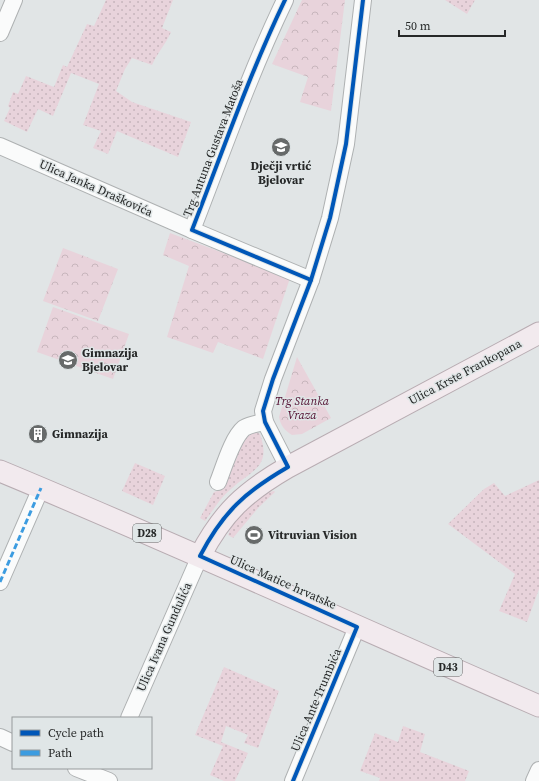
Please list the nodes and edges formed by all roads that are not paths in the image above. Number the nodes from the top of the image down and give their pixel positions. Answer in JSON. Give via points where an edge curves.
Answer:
{"nodes":[{"id":1,"x":14,"y":0,"type":"edge"},
{"id":2,"x":284,"y":0,"type":"edge"},
{"id":3,"x":362,"y":0,"type":"edge"},
{"id":4,"x":0,"y":33,"type":"edge"},
{"id":5,"x":0,"y":146,"type":"edge"},
{"id":6,"x":192,"y":230,"type":"junction"},
{"id":7,"x":311,"y":280,"type":"junction"},
{"id":8,"x":539,"y":333,"type":"edge"},
{"id":9,"x":265,"y":422,"type":"junction"},
{"id":10,"x":288,"y":467,"type":"junction"},
{"id":11,"x":0,"y":471,"type":"edge"},
{"id":12,"x":218,"y":482,"type":"dead end"},
{"id":13,"x":41,"y":488,"type":"junction"},
{"id":14,"x":200,"y":556,"type":"junction"},
{"id":15,"x":0,"y":582,"type":"edge"},
{"id":16,"x":358,"y":627,"type":"junction"},
{"id":17,"x":539,"y":706,"type":"edge"},
{"id":18,"x":129,"y":717,"type":"edge"},
{"id":19,"x":0,"y":737,"type":"edge"},
{"id":20,"x":12,"y":743,"type":"edge"},
{"id":21,"x":79,"y":769,"type":"edge"},
{"id":22,"x":539,"y":770,"type":"edge"},
{"id":23,"x":104,"y":777,"type":"edge"},
{"id":24,"x":293,"y":781,"type":"edge"},
{"id":25,"x":534,"y":781,"type":"edge"}],
"edges":[{"from":1,"to":4,"type":"street"},
{"from":2,"to":6,"type":"street","name":"Trg Antuna Gustava Matoša","via":[[242,98]]},
{"from":3,"to":7,"type":"street","via":[[346,144],[330,218]]},
{"from":5,"to":6,"type":"street","name":"Ulica Janka Draškovića"},
{"from":6,"to":7,"type":"street","name":"Trg Antuna Gustava Matoša"},
{"from":7,"to":9,"type":"street","via":[[273,379],[263,411]]},
{"from":8,"to":10,"type":"main road","name":"Ulica Krste Frankopana"},
{"from":9,"to":10,"type":"street"},
{"from":9,"to":12,"type":"street","via":[[252,424],[236,437]]},
{"from":10,"to":14,"type":"main road","via":[[248,492],[233,507],[210,537]]},
{"from":11,"to":13,"type":"main road","name":"Ulica Matice hrvatske","number":"D28"},
{"from":13,"to":14,"type":"main road","name":"Ulica Matice hrvatske","number":"D28"},
{"from":13,"to":15,"type":"street"},
{"from":14,"to":16,"type":"main road","name":"Ulica Matice hrvatske","number":"D43"},
{"from":14,"to":18,"type":"street","name":"Ulica Ivana Gundulića"},
{"from":16,"to":17,"type":"main road","name":"Ulica Matice hrvatske","number":"D43"},
{"from":16,"to":24,"type":"street","name":"Ulica Ante Trumbića"},
{"from":19,"to":20,"type":"street"},
{"from":21,"to":23,"type":"street"},
{"from":22,"to":25,"type":"street"}]}
